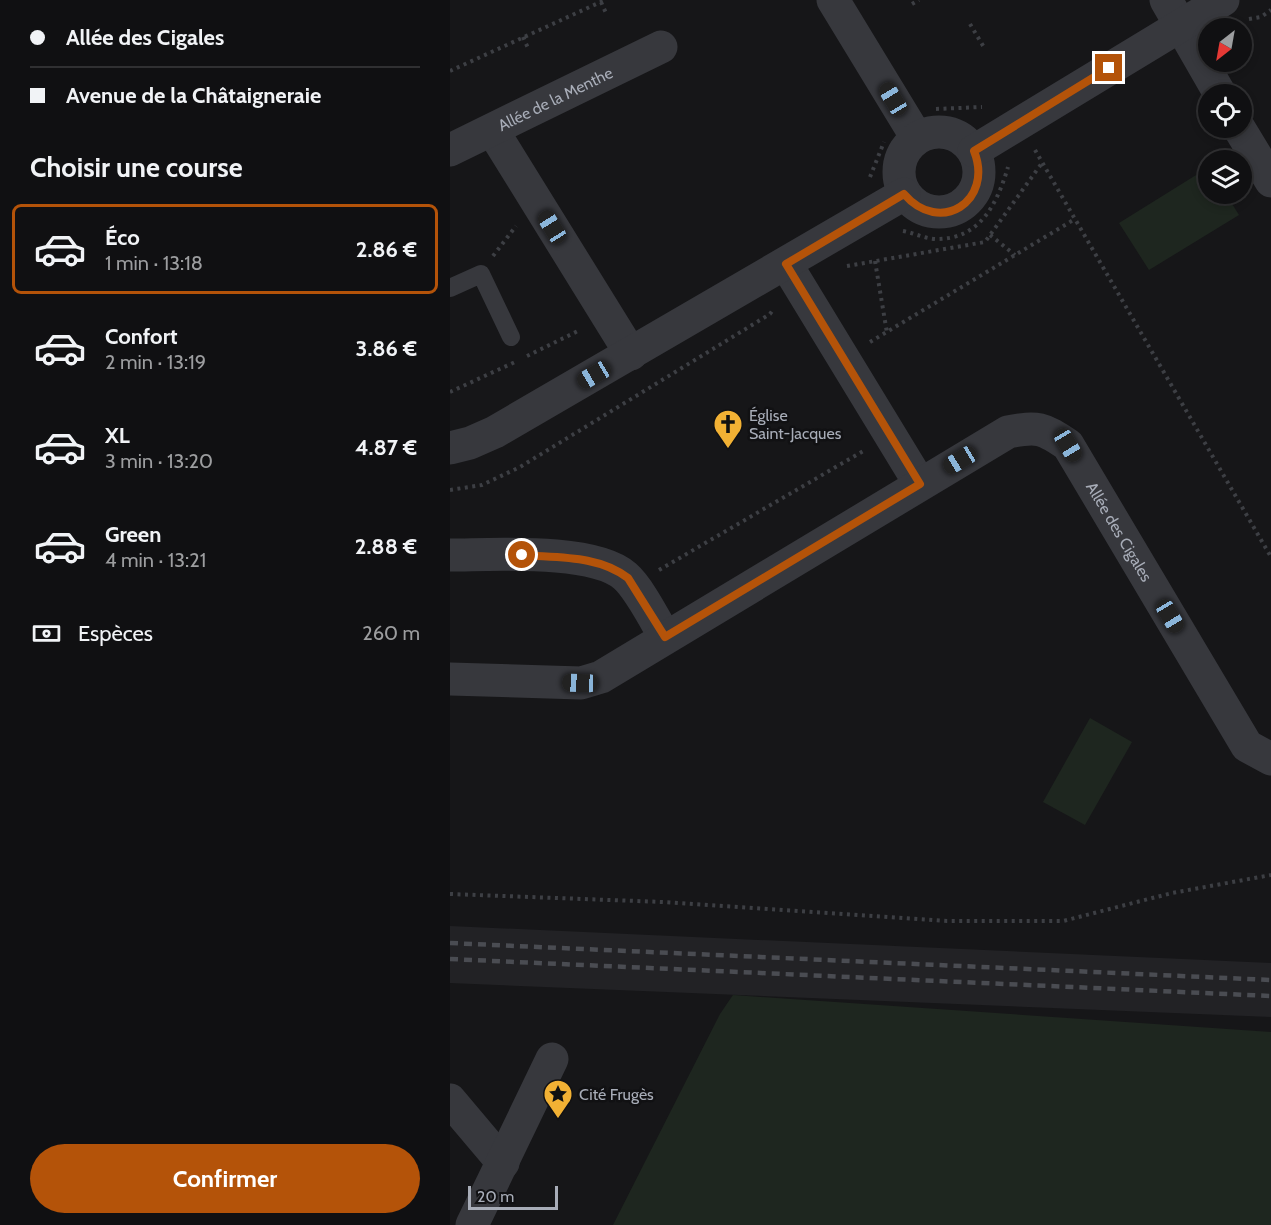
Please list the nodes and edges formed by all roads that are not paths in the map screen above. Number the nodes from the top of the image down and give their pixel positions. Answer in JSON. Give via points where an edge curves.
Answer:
{"nodes":[{"id":1,"x":833,"y":0,"type":"edge"},
{"id":2,"x":1223,"y":0,"type":"edge"},
{"id":3,"x":1173,"y":12,"type":"edge"},
{"id":4,"x":662,"y":47,"type":"dead end"},
{"id":5,"x":1214,"y":84,"type":"edge"},
{"id":6,"x":493,"y":131,"type":"junction"},
{"id":7,"x":917,"y":138,"type":"junction"},
{"id":8,"x":1245,"y":138,"type":"edge"},
{"id":9,"x":450,"y":150,"type":"edge"},
{"id":10,"x":974,"y":151,"type":"junction"},
{"id":11,"x":1271,"y":181,"type":"edge"},
{"id":12,"x":904,"y":194,"type":"junction"},
{"id":13,"x":804,"y":273,"type":"junction"},
{"id":14,"x":450,"y":288,"type":"edge"},
{"id":15,"x":511,"y":337,"type":"dead end"},
{"id":16,"x":631,"y":354,"type":"junction"},
{"id":17,"x":450,"y":448,"type":"edge"},
{"id":18,"x":920,"y":484,"type":"junction"},
{"id":19,"x":450,"y":555,"type":"edge"},
{"id":20,"x":665,"y":637,"type":"junction"},
{"id":21,"x":450,"y":679,"type":"edge"},
{"id":22,"x":1271,"y":759,"type":"edge"},
{"id":23,"x":552,"y":1059,"type":"dead end"},
{"id":24,"x":450,"y":1100,"type":"edge"},
{"id":25,"x":503,"y":1163,"type":"junction"},
{"id":26,"x":472,"y":1225,"type":"edge"}],
"edges":[{"from":1,"to":7,"type":"street"},
{"from":2,"to":3,"type":"street"},
{"from":3,"to":5,"type":"street"},
{"from":3,"to":10,"type":"street"},
{"from":4,"to":6,"type":"street","name":"Allée de la Menthe"},
{"from":6,"to":9,"type":"street","name":"Allée de la Menthe"},
{"from":6,"to":16,"type":"street"},
{"from":7,"to":10,"type":"street","via":[[948,133]]},
{"from":7,"to":12,"type":"street","via":[[899,164]]},
{"from":8,"to":11,"type":"street"},
{"from":10,"to":12,"type":"street","via":[[980,176],[970,199],[960,207],[936,213],[913,204]]},
{"from":12,"to":13,"type":"street"},
{"from":13,"to":16,"type":"street"},
{"from":13,"to":18,"type":"street","via":[[844,358]]},
{"from":14,"to":15,"type":"lane","via":[[480,274]]},
{"from":16,"to":17,"type":"street","via":[[495,432]]},
{"from":18,"to":20,"type":"street","name":"Allée des Cigales"},
{"from":18,"to":22,"type":"street","name":"Allée des Cigales","via":[[1008,432],[1033,427],[1068,445],[1247,746]]},
{"from":19,"to":20,"type":"street","via":[[522,555],[593,561],[619,571]]},
{"from":20,"to":21,"type":"street","name":"Allée des Cigales","via":[[601,677],[580,683]]},
{"from":23,"to":25,"type":"street"},
{"from":24,"to":25,"type":"street"},
{"from":25,"to":26,"type":"street"}]}
